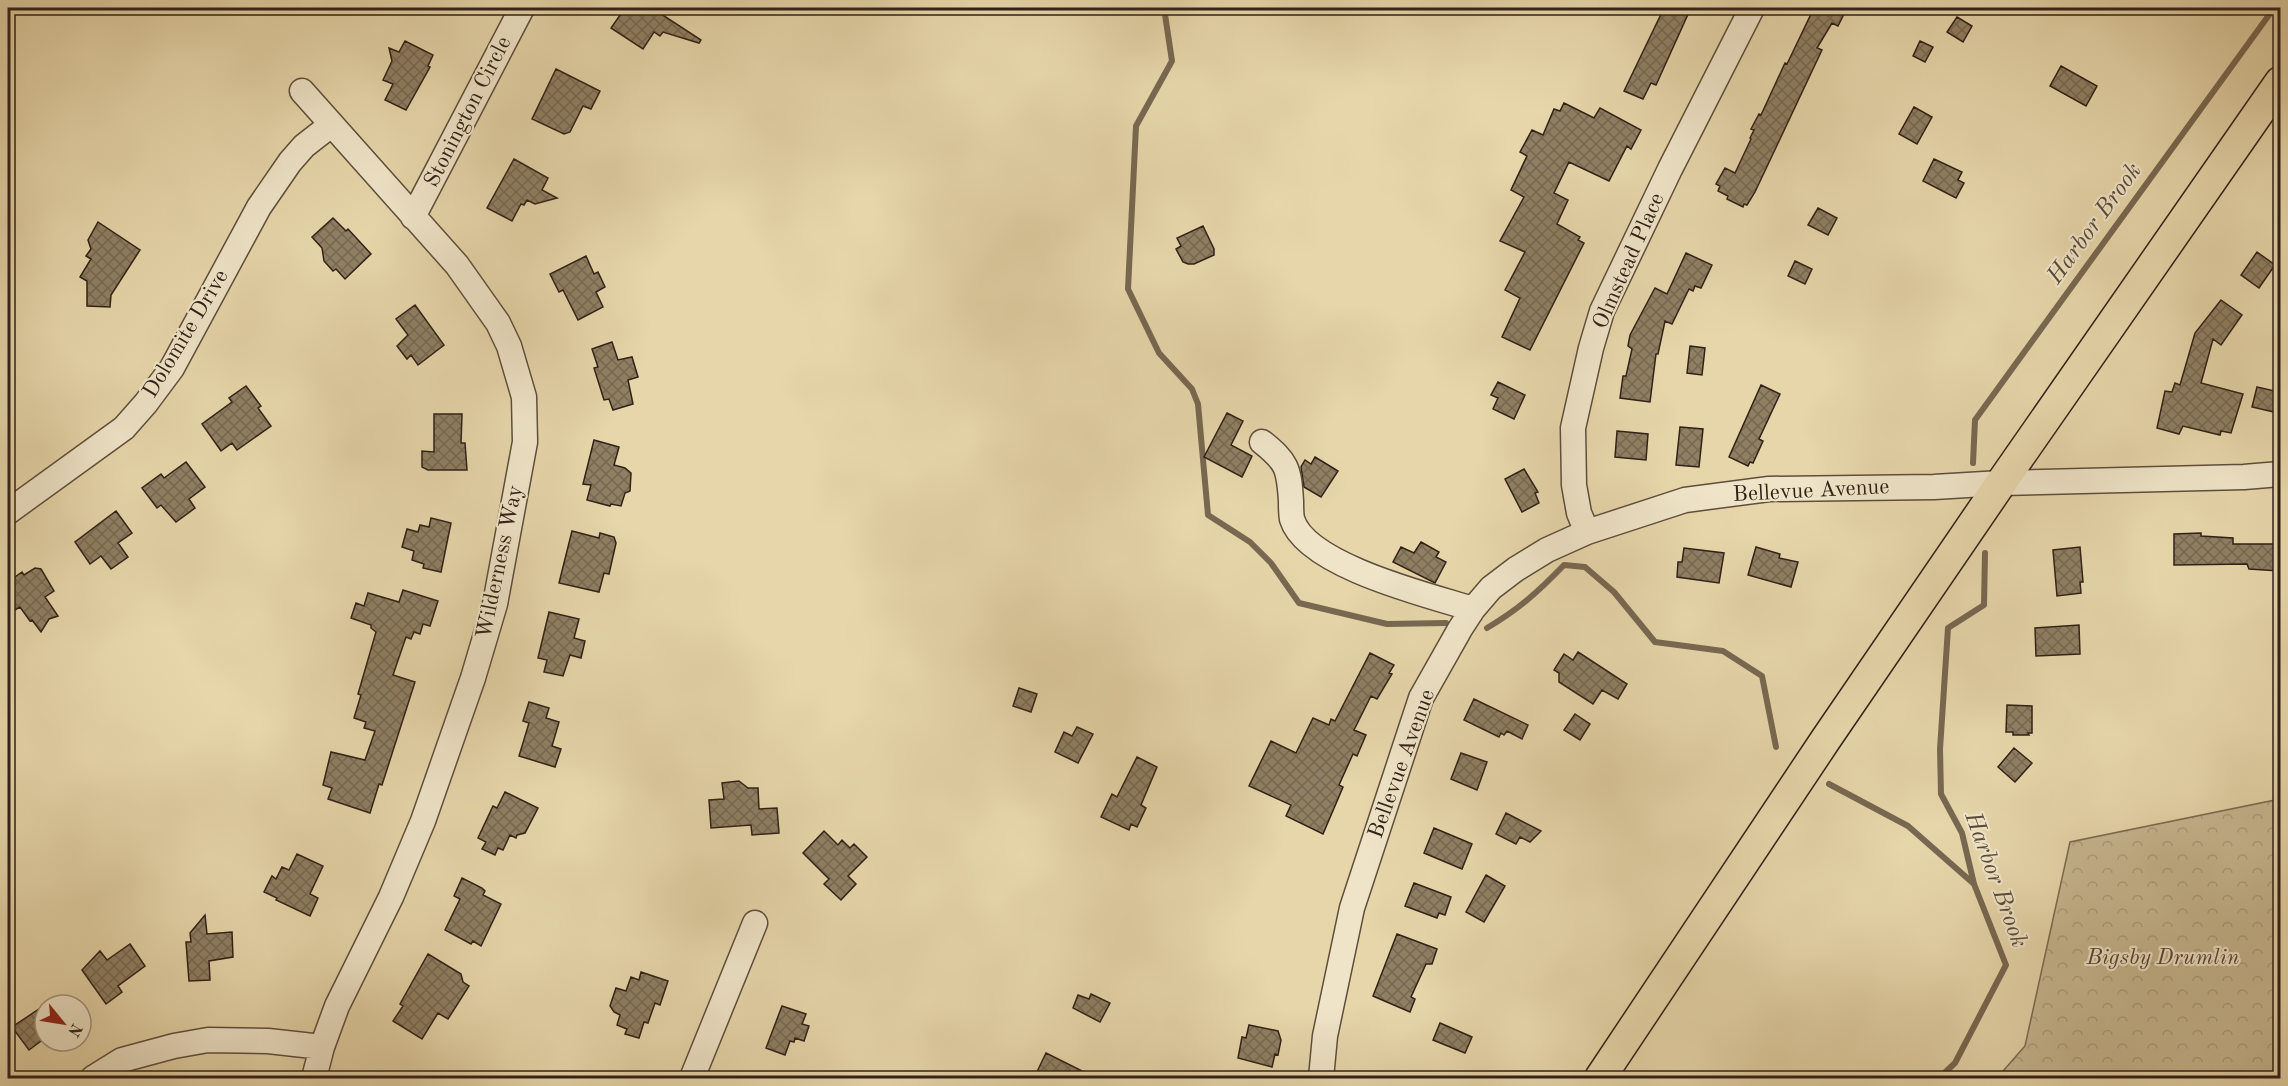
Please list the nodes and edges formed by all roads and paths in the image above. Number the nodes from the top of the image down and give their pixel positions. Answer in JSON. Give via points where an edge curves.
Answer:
{"nodes":[{"id":1,"x":522,"y":8,"type":"edge"},
{"id":2,"x":1752,"y":8,"type":"edge"},
{"id":3,"x":2280,"y":82,"type":"edge"},
{"id":4,"x":302,"y":91,"type":"dead end"},
{"id":5,"x":331,"y":124,"type":"junction"},
{"id":6,"x":413,"y":217,"type":"junction"},
{"id":7,"x":1262,"y":442,"type":"dead end"},
{"id":8,"x":2280,"y":474,"type":"edge"},
{"id":9,"x":2001,"y":483,"type":"junction"},
{"id":10,"x":8,"y":512,"type":"edge"},
{"id":11,"x":1587,"y":532,"type":"junction"},
{"id":12,"x":1473,"y":609,"type":"junction"},
{"id":13,"x":755,"y":923,"type":"dead end"},
{"id":14,"x":322,"y":1047,"type":"junction"},
{"id":15,"x":93,"y":1078,"type":"edge"},
{"id":16,"x":314,"y":1078,"type":"edge"},
{"id":17,"x":692,"y":1078,"type":"edge"},
{"id":18,"x":1321,"y":1078,"type":"edge"},
{"id":19,"x":1600,"y":1078,"type":"edge"}],
"edges":[{"from":1,"to":6,"type":"street","name":"Stonington Circle"},
{"from":2,"to":11,"type":"street","name":"Olmstead Place","via":[[1602,311],[1573,428],[1574,485]]},
{"from":3,"to":9,"type":"main road"},
{"from":4,"to":5,"type":"street","name":"Wilderness Way"},
{"from":5,"to":6,"type":"street","name":"Wilderness Way"},
{"from":5,"to":10,"type":"street","name":"Dolomite Drive","via":[[297,154],[259,207],[172,368],[146,403],[124,428]]},
{"from":6,"to":14,"type":"street","name":"Wilderness Way","via":[[457,266],[498,323],[524,397],[525,442],[495,604],[473,678],[423,821],[391,897],[337,1006]]},
{"from":7,"to":12,"type":"street","via":[[1281,458],[1287,470],[1292,519],[1318,550],[1374,578]]},
{"from":8,"to":9,"type":"street","name":"Bellevue Avenue"},
{"from":9,"to":11,"type":"street","name":"Bellevue Avenue","via":[[1770,489],[1685,500]]},
{"from":9,"to":19,"type":"main road"},
{"from":11,"to":12,"type":"street","name":"Bellevue Avenue","via":[[1516,569],[1491,588]]},
{"from":12,"to":18,"type":"street","name":"Bellevue Avenue","via":[[1421,698],[1407,736],[1352,908],[1325,1036]]},
{"from":13,"to":17,"type":"street"},
{"from":14,"to":15,"type":"street","via":[[208,1040],[122,1060]]},
{"from":14,"to":16,"type":"street","name":"Wilderness Way"}]}
